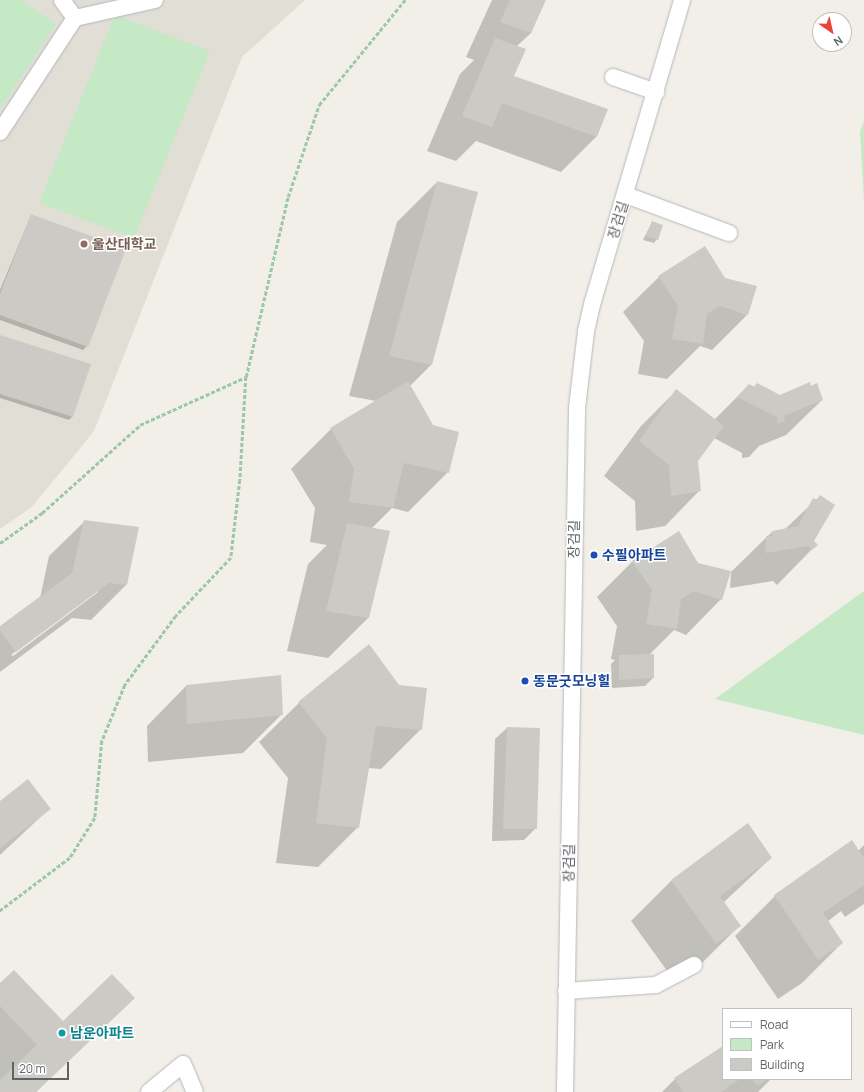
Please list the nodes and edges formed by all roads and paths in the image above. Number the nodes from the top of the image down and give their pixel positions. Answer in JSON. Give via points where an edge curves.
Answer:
{"nodes":[{"id":1,"x":62,"y":0,"type":"edge"},
{"id":2,"x":155,"y":0,"type":"edge"},
{"id":3,"x":405,"y":0,"type":"edge"},
{"id":4,"x":682,"y":0,"type":"edge"},
{"id":5,"x":75,"y":18,"type":"junction"},
{"id":6,"x":613,"y":77,"type":"dead end"},
{"id":7,"x":656,"y":92,"type":"junction"},
{"id":8,"x":0,"y":132,"type":"edge"},
{"id":9,"x":626,"y":195,"type":"junction"},
{"id":10,"x":729,"y":233,"type":"dead end"},
{"id":11,"x":246,"y":377,"type":"junction"},
{"id":12,"x":0,"y":543,"type":"edge"},
{"id":13,"x":0,"y":911,"type":"edge"},
{"id":14,"x":694,"y":965,"type":"dead end"},
{"id":15,"x":566,"y":991,"type":"junction"},
{"id":16,"x":149,"y":1092,"type":"edge"},
{"id":17,"x":195,"y":1092,"type":"edge"},
{"id":18,"x":565,"y":1092,"type":"edge"}],
"edges":[{"from":1,"to":5,"type":"street"},
{"from":2,"to":5,"type":"street"},
{"from":3,"to":11,"type":"path","via":[[319,105],[288,197]]},
{"from":4,"to":7,"type":"street","name":"장검길"},
{"from":5,"to":8,"type":"street"},
{"from":6,"to":7,"type":"street"},
{"from":7,"to":9,"type":"street","name":"장검길"},
{"from":9,"to":10,"type":"street"},
{"from":9,"to":15,"type":"street","name":"장검길","via":[[588,324],[577,408]]},
{"from":11,"to":12,"type":"path","via":[[140,425],[42,513]]},
{"from":11,"to":13,"type":"path","via":[[240,480],[231,558],[176,616],[125,685],[102,741],[95,818],[70,858]]},
{"from":14,"to":15,"type":"street","via":[[656,985]]},
{"from":15,"to":18,"type":"street","name":"장검길"},
{"from":16,"to":17,"type":"street","via":[[183,1064]]}]}
